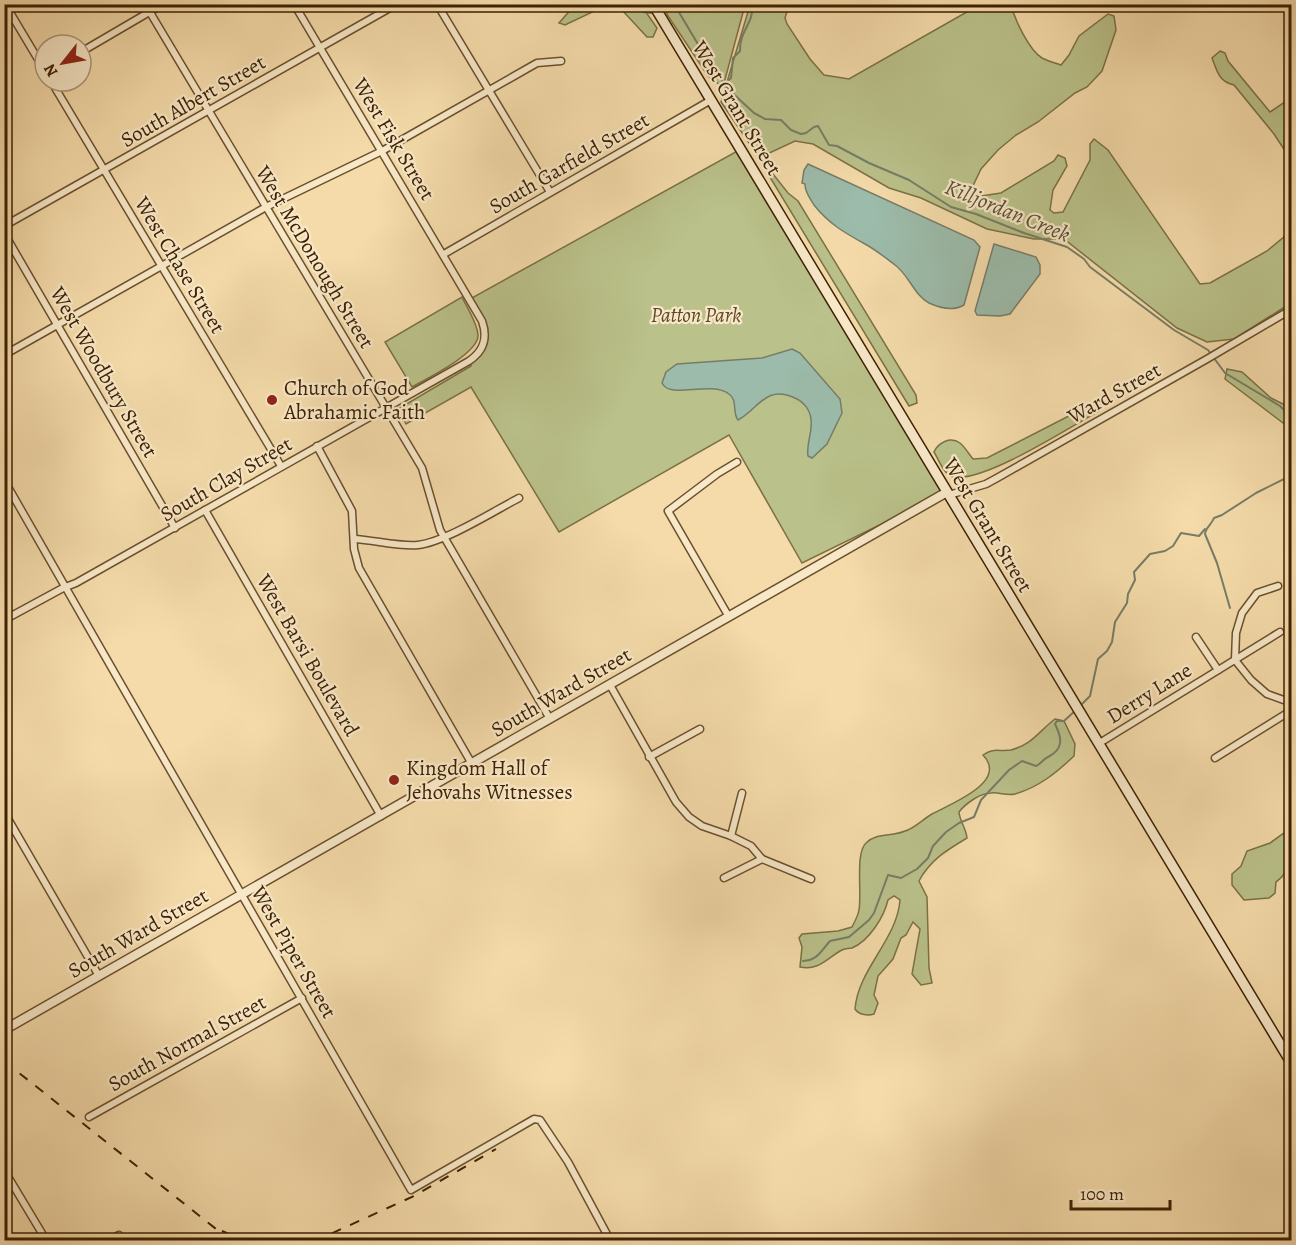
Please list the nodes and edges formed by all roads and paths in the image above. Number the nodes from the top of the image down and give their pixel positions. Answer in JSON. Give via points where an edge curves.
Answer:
{"nodes":[{"id":1,"x":5,"y":4,"type":"edge"},
{"id":2,"x":145,"y":4,"type":"edge"},
{"id":3,"x":163,"y":4,"type":"edge"},
{"id":4,"x":294,"y":4,"type":"edge"},
{"id":5,"x":398,"y":4,"type":"edge"},
{"id":6,"x":436,"y":4,"type":"edge"},
{"id":7,"x":653,"y":4,"type":"edge"},
{"id":8,"x":150,"y":12,"type":"junction"},
{"id":9,"x":13,"y":19,"type":"junction"},
{"id":10,"x":4,"y":24,"type":"edge"},
{"id":11,"x":93,"y":45,"type":"edge"},
{"id":12,"x":320,"y":48,"type":"junction"},
{"id":13,"x":33,"y":52,"type":"edge"},
{"id":14,"x":561,"y":61,"type":"dead end"},
{"id":15,"x":489,"y":91,"type":"junction"},
{"id":16,"x":58,"y":93,"type":"edge"},
{"id":17,"x":711,"y":100,"type":"junction"},
{"id":18,"x":208,"y":111,"type":"junction"},
{"id":19,"x":382,"y":151,"type":"junction"},
{"id":20,"x":104,"y":170,"type":"junction"},
{"id":21,"x":550,"y":192,"type":"junction"},
{"id":22,"x":266,"y":207,"type":"junction"},
{"id":23,"x":4,"y":226,"type":"edge"},
{"id":24,"x":4,"y":233,"type":"edge"},
{"id":25,"x":444,"y":254,"type":"junction"},
{"id":26,"x":161,"y":266,"type":"junction"},
{"id":27,"x":473,"y":304,"type":"joint"},
{"id":28,"x":1291,"y":309,"type":"edge"},
{"id":29,"x":58,"y":325,"type":"junction"},
{"id":30,"x":4,"y":355,"type":"edge"},
{"id":31,"x":386,"y":408,"type":"junction"},
{"id":32,"x":317,"y":446,"type":"junction"},
{"id":33,"x":737,"y":462,"type":"dead end"},
{"id":34,"x":281,"y":466,"type":"junction"},
{"id":35,"x":4,"y":480,"type":"edge"},
{"id":36,"x":948,"y":494,"type":"junction"},
{"id":37,"x":519,"y":498,"type":"dead end"},
{"id":38,"x":205,"y":510,"type":"junction"},
{"id":39,"x":175,"y":528,"type":"junction"},
{"id":40,"x":444,"y":537,"type":"junction"},
{"id":41,"x":354,"y":539,"type":"junction"},
{"id":42,"x":1278,"y":586,"type":"dead end"},
{"id":43,"x":65,"y":587,"type":"junction"},
{"id":44,"x":729,"y":617,"type":"junction"},
{"id":45,"x":4,"y":620,"type":"edge"},
{"id":46,"x":1280,"y":632,"type":"dead end"},
{"id":47,"x":1196,"y":637,"type":"dead end"},
{"id":48,"x":1235,"y":660,"type":"junction"},
{"id":49,"x":1218,"y":670,"type":"junction"},
{"id":50,"x":610,"y":686,"type":"junction"},
{"id":51,"x":1292,"y":703,"type":"edge"},
{"id":52,"x":1292,"y":710,"type":"edge"},
{"id":53,"x":550,"y":719,"type":"junction"},
{"id":54,"x":699,"y":729,"type":"dead end"},
{"id":55,"x":1098,"y":744,"type":"junction"},
{"id":56,"x":649,"y":757,"type":"junction"},
{"id":57,"x":1215,"y":758,"type":"dead end"},
{"id":58,"x":472,"y":764,"type":"junction"},
{"id":59,"x":742,"y":793,"type":"dead end"},
{"id":60,"x":4,"y":812,"type":"edge"},
{"id":61,"x":381,"y":816,"type":"junction"},
{"id":62,"x":732,"y":836,"type":"junction"},
{"id":63,"x":762,"y":860,"type":"junction"},
{"id":64,"x":724,"y":878,"type":"dead end"},
{"id":65,"x":811,"y":879,"type":"dead end"},
{"id":66,"x":242,"y":894,"type":"junction"},
{"id":67,"x":99,"y":976,"type":"junction"},
{"id":68,"x":302,"y":998,"type":"junction"},
{"id":69,"x":4,"y":1030,"type":"edge"},
{"id":70,"x":1292,"y":1064,"type":"edge"},
{"id":71,"x":89,"y":1117,"type":"dead end"},
{"id":72,"x":4,"y":1170,"type":"edge"},
{"id":73,"x":119,"y":1235,"type":"dead end"},
{"id":74,"x":46,"y":1240,"type":"edge"},
{"id":75,"x":110,"y":1240,"type":"edge"},
{"id":76,"x":610,"y":1240,"type":"edge"}],
"edges":[{"from":1,"to":9,"type":"street"},
{"from":2,"to":8,"type":"street","name":"West McDonough Street"},
{"from":3,"to":8,"type":"street"},
{"from":4,"to":12,"type":"street","name":"West Fisk Street"},
{"from":5,"to":12,"type":"street","name":"South Albert Street"},
{"from":6,"to":15,"type":"street"},
{"from":7,"to":17,"type":"main road","name":"West Grant Street"},
{"from":8,"to":11,"type":"street"},
{"from":8,"to":18,"type":"street","name":"West McDonough Street"},
{"from":9,"to":10,"type":"street"},
{"from":9,"to":13,"type":"street"},
{"from":12,"to":18,"type":"street","name":"South Albert Street"},
{"from":12,"to":19,"type":"street","name":"West Fisk Street"},
{"from":14,"to":15,"type":"street","via":[[537,63]]},
{"from":15,"to":19,"type":"street"},
{"from":15,"to":21,"type":"street"},
{"from":16,"to":20,"type":"street","name":"West Chase Street"},
{"from":17,"to":21,"type":"street","name":"South Garfield Street"},
{"from":17,"to":36,"type":"main road","name":"West Grant Street"},
{"from":18,"to":20,"type":"street","name":"South Albert Street"},
{"from":18,"to":22,"type":"street","name":"West McDonough Street"},
{"from":19,"to":22,"type":"street"},
{"from":19,"to":25,"type":"street","name":"West Fisk Street"},
{"from":20,"to":23,"type":"street","name":"South Albert Street"},
{"from":20,"to":26,"type":"street","name":"West Chase Street"},
{"from":21,"to":25,"type":"street","name":"South Garfield Street"},
{"from":22,"to":26,"type":"street"},
{"from":22,"to":31,"type":"street","name":"West McDonough Street"},
{"from":24,"to":29,"type":"street","name":"West Woodbury Street"},
{"from":25,"to":27,"type":"street","name":"West Fisk Street"},
{"from":26,"to":29,"type":"street"},
{"from":26,"to":34,"type":"street","name":"West Chase Street"},
{"from":27,"to":31,"type":"street","name":"South Clay Street","via":[[486,333],[479,352]]},
{"from":28,"to":36,"type":"street","name":"Ward Street","via":[[986,484]]},
{"from":29,"to":30,"type":"street"},
{"from":29,"to":39,"type":"street","name":"West Woodbury Street"},
{"from":31,"to":32,"type":"street","name":"South Clay Street"},
{"from":31,"to":40,"type":"street","name":"West McDonough Street","via":[[422,468]]},
{"from":32,"to":34,"type":"street","name":"South Clay Street"},
{"from":32,"to":41,"type":"street","via":[[352,511]]},
{"from":33,"to":44,"type":"street","via":[[668,511]]},
{"from":34,"to":38,"type":"street","name":"South Clay Street"},
{"from":35,"to":43,"type":"street","name":"West Piper Street"},
{"from":36,"to":44,"type":"street","name":"South Ward Street"},
{"from":36,"to":55,"type":"main road","name":"West Grant Street"},
{"from":37,"to":40,"type":"street"},
{"from":38,"to":39,"type":"street","name":"South Clay Street"},
{"from":38,"to":61,"type":"street","name":"West Barsi Boulevard"},
{"from":39,"to":43,"type":"street","name":"South Clay Street"},
{"from":40,"to":41,"type":"street","via":[[417,545]]},
{"from":40,"to":53,"type":"street","name":"West McDonough Street"},
{"from":41,"to":58,"type":"street","via":[[359,568]]},
{"from":42,"to":48,"type":"street","via":[[1257,593],[1242,613]]},
{"from":43,"to":45,"type":"street","name":"South Clay Street"},
{"from":43,"to":66,"type":"street","name":"West Piper Street"},
{"from":44,"to":50,"type":"street","name":"South Ward Street"},
{"from":46,"to":48,"type":"street","name":"Derry Lane"},
{"from":47,"to":49,"type":"street","name":"Derry Lane"},
{"from":48,"to":49,"type":"street","name":"Derry Lane"},
{"from":48,"to":51,"type":"street","via":[[1267,694]]},
{"from":49,"to":55,"type":"street","name":"Derry Lane"},
{"from":50,"to":53,"type":"street","name":"South Ward Street"},
{"from":50,"to":56,"type":"street"},
{"from":52,"to":57,"type":"street"},
{"from":53,"to":58,"type":"street","name":"South Ward Street"},
{"from":54,"to":56,"type":"street"},
{"from":55,"to":70,"type":"main road","name":"West Grant Street"},
{"from":56,"to":62,"type":"street","via":[[689,817]]},
{"from":58,"to":61,"type":"street","name":"South Ward Street"},
{"from":59,"to":62,"type":"street"},
{"from":60,"to":67,"type":"street"},
{"from":61,"to":66,"type":"street","name":"South Ward Street"},
{"from":62,"to":63,"type":"street","via":[[751,846]]},
{"from":63,"to":64,"type":"street"},
{"from":63,"to":65,"type":"street"},
{"from":66,"to":67,"type":"street","name":"South Ward Street"},
{"from":66,"to":68,"type":"street","name":"West Piper Street"},
{"from":67,"to":69,"type":"street","name":"South Ward Street"},
{"from":68,"to":71,"type":"street","name":"South Normal Street"},
{"from":68,"to":76,"type":"street","name":"West Piper Street","via":[[411,1190],[534,1119],[540,1120],[568,1162]]},
{"from":72,"to":74,"type":"street"},
{"from":73,"to":75,"type":"street"}]}
